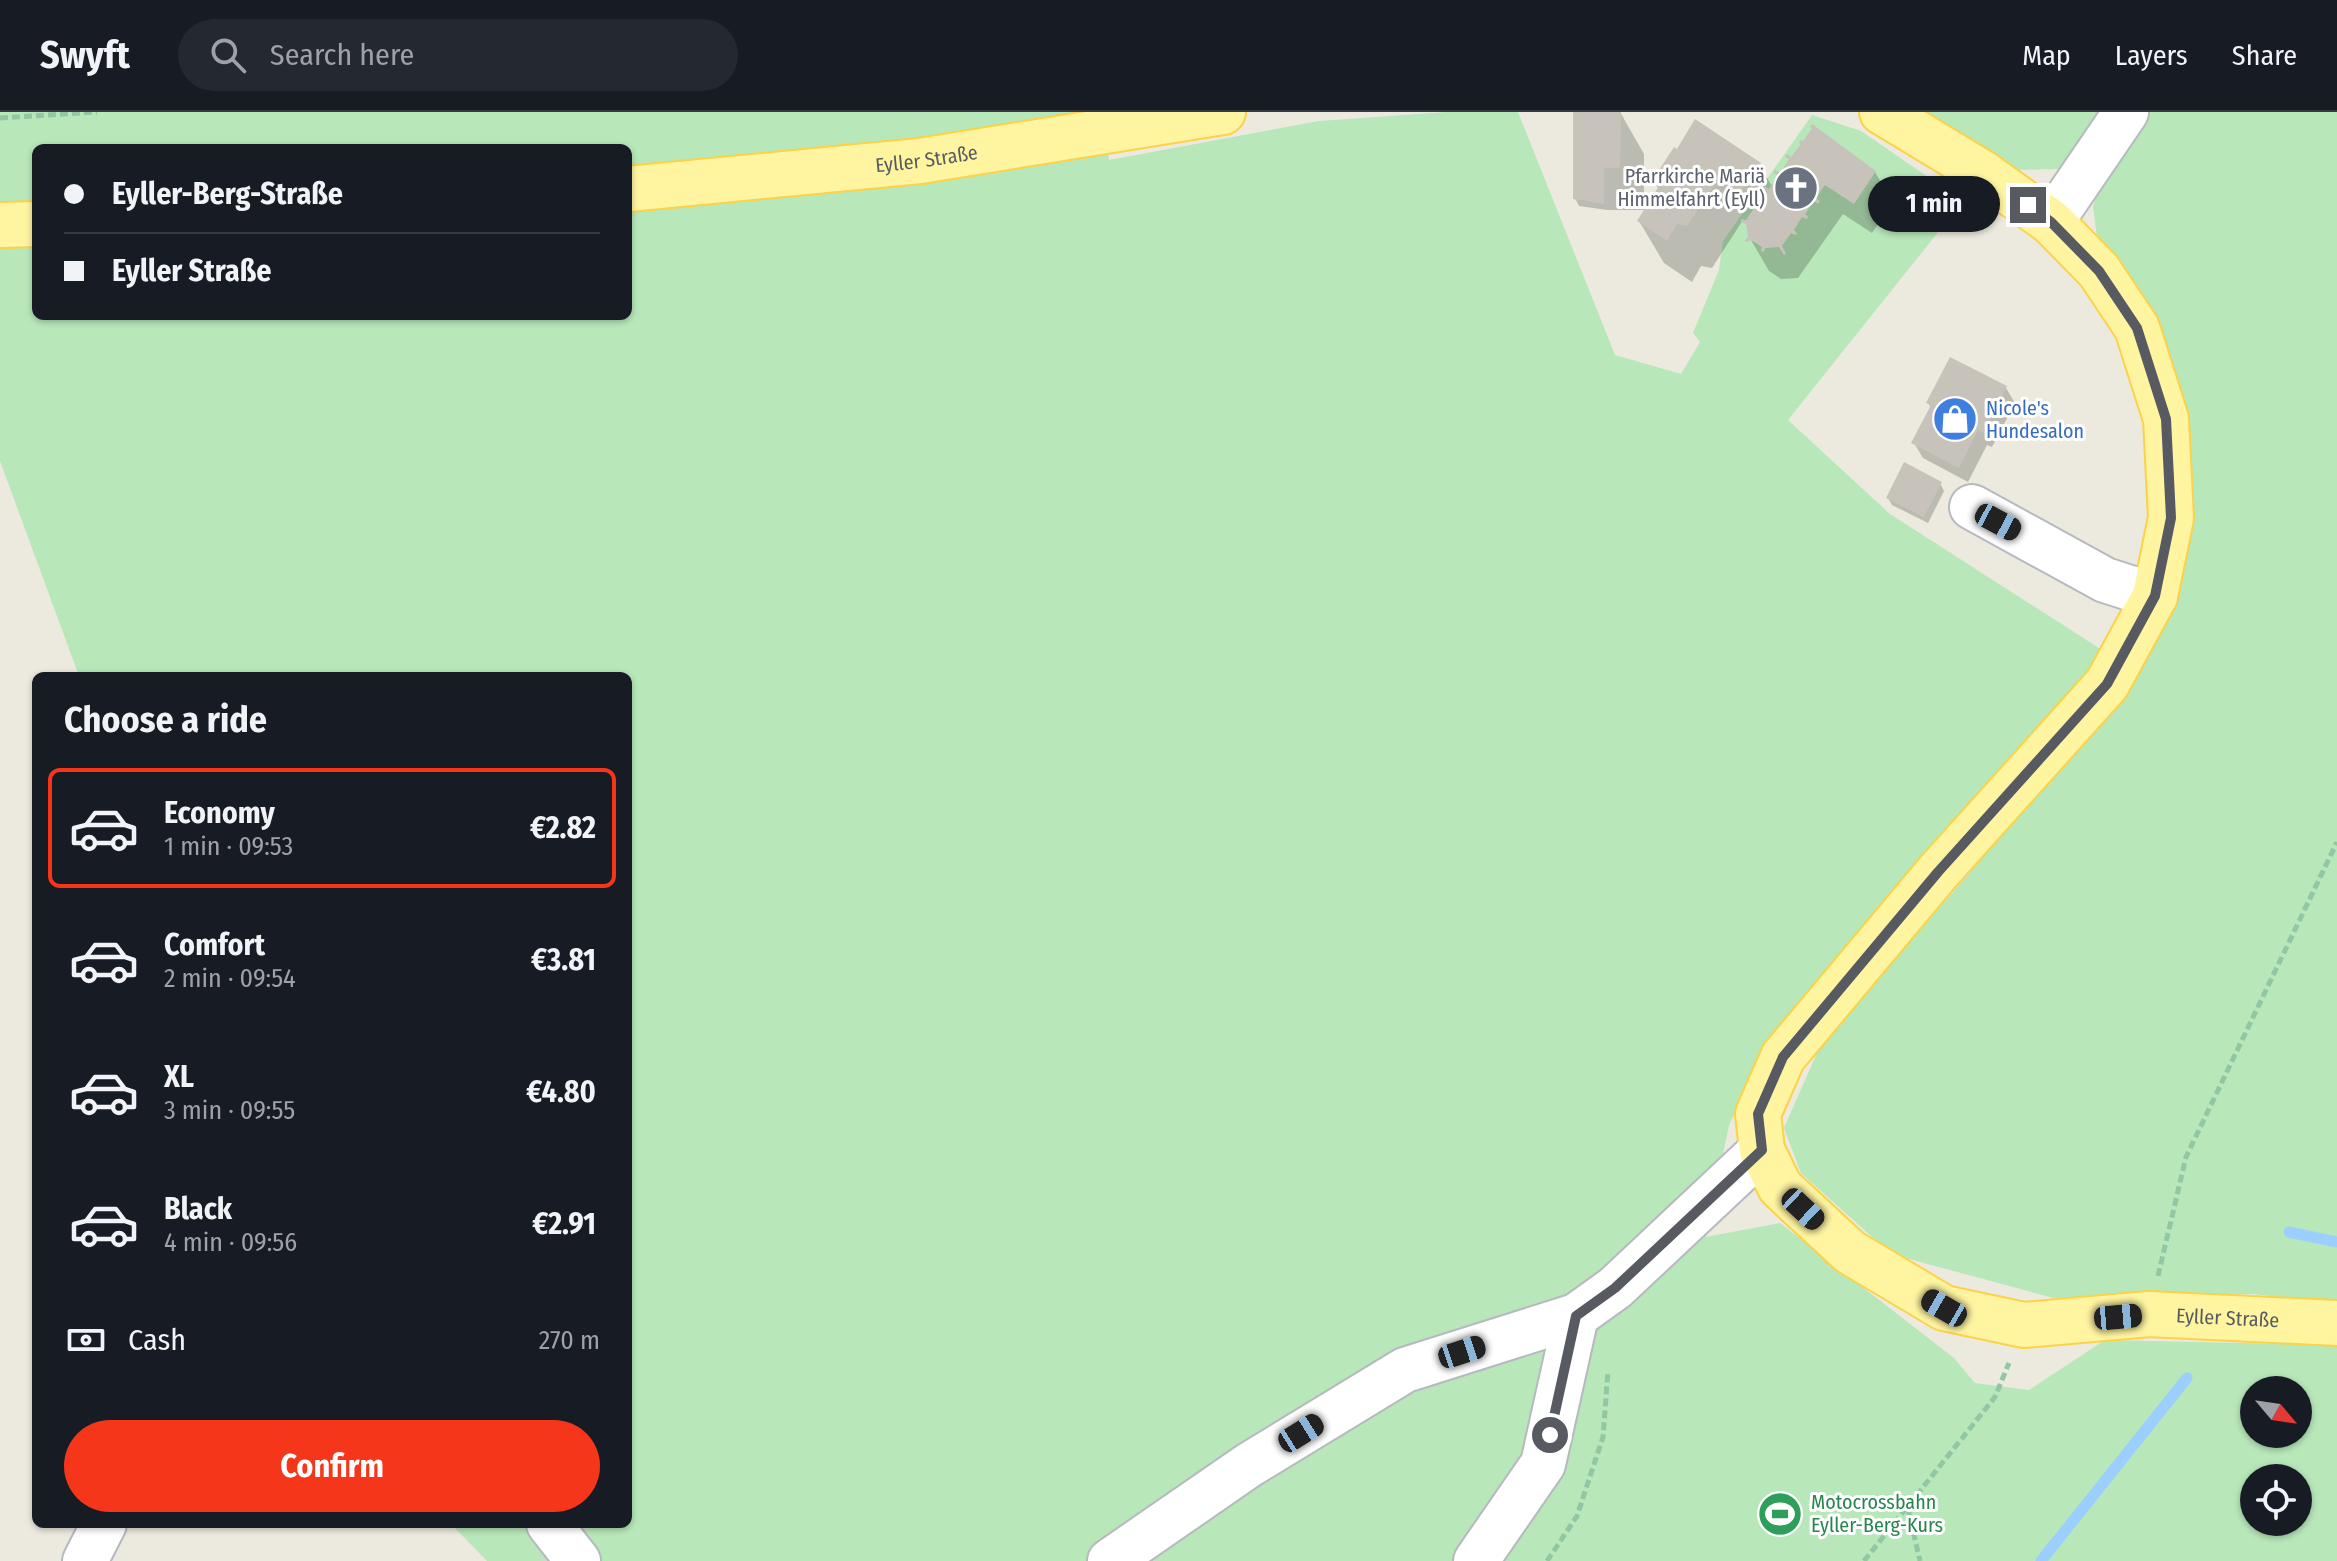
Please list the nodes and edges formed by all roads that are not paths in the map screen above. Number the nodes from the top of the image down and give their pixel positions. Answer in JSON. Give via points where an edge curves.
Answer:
{"nodes":[{"id":1,"x":1223,"y":112,"type":"edge"},
{"id":2,"x":1882,"y":112,"type":"edge"},
{"id":3,"x":2126,"y":112,"type":"edge"},
{"id":4,"x":632,"y":189,"type":"edge"},
{"id":5,"x":2051,"y":222,"type":"junction"},
{"id":6,"x":32,"y":224,"type":"edge"},
{"id":7,"x":0,"y":225,"type":"edge"},
{"id":8,"x":1972,"y":507,"type":"dead end"},
{"id":9,"x":2155,"y":596,"type":"junction"},
{"id":10,"x":1762,"y":1150,"type":"junction"},
{"id":11,"x":1576,"y":1316,"type":"junction"},
{"id":12,"x":2337,"y":1323,"type":"edge"},
{"id":13,"x":102,"y":1528,"type":"edge"},
{"id":14,"x":552,"y":1528,"type":"edge"},
{"id":15,"x":85,"y":1561,"type":"edge"},
{"id":16,"x":578,"y":1561,"type":"edge"},
{"id":17,"x":1110,"y":1561,"type":"edge"},
{"id":18,"x":1476,"y":1561,"type":"edge"}],
"edges":[{"from":1,"to":4,"type":"main road","name":"Eyller Straße","via":[[920,161]]},
{"from":2,"to":5,"type":"main road","name":"Eyller Straße"},
{"from":3,"to":5,"type":"street"},
{"from":5,"to":9,"type":"main road","name":"Eyller Straße","via":[[2099,271],[2137,328],[2166,419],[2171,518]]},
{"from":6,"to":7,"type":"main road"},
{"from":8,"to":9,"type":"street","via":[[2105,580]]},
{"from":9,"to":10,"type":"main road","name":"Eyller Straße","via":[[2107,684],[1938,872],[1783,1057],[1758,1114]]},
{"from":10,"to":11,"type":"street","via":[[1615,1288]]},
{"from":10,"to":12,"type":"main road","name":"Eyller Straße","via":[[1780,1187],[1850,1252],[1944,1308],[2024,1325],[2149,1314]]},
{"from":11,"to":17,"type":"street","via":[[1405,1370],[1249,1465]]},
{"from":11,"to":18,"type":"street","via":[[1543,1464]]},
{"from":13,"to":15,"type":"street"},
{"from":14,"to":16,"type":"street"}]}
